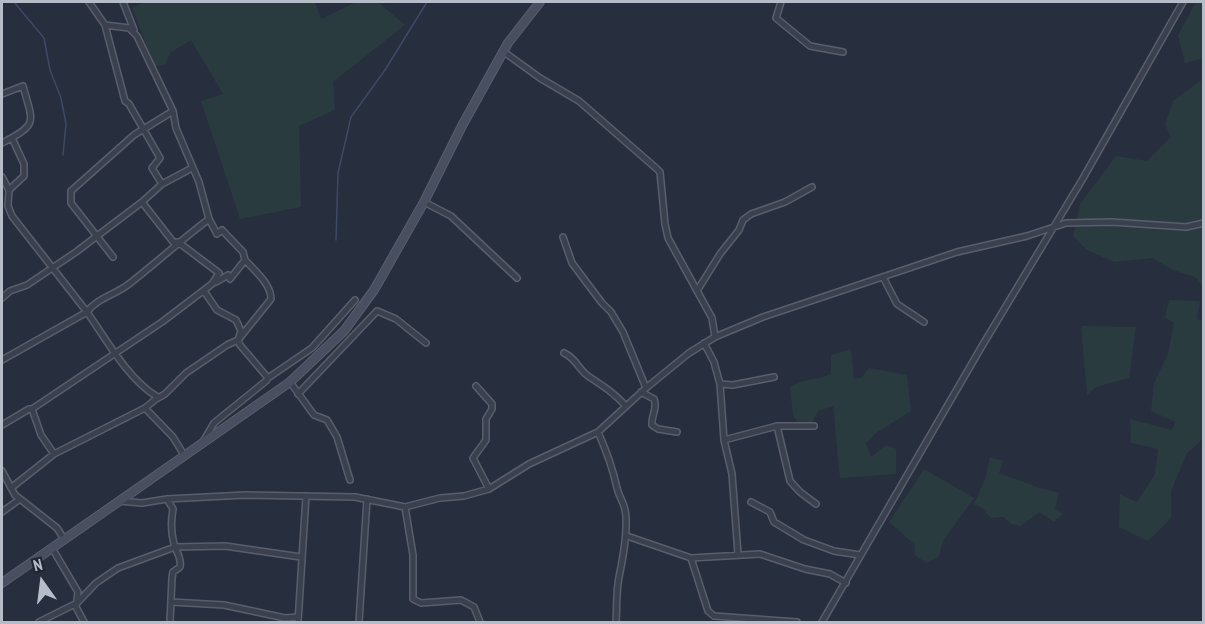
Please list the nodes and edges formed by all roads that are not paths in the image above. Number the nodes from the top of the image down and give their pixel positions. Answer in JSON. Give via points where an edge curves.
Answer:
{"nodes":[{"id":1,"x":89,"y":2,"type":"edge"},
{"id":2,"x":123,"y":2,"type":"edge"},
{"id":3,"x":540,"y":2,"type":"edge"},
{"id":4,"x":781,"y":2,"type":"edge"},
{"id":5,"x":1183,"y":2,"type":"edge"},
{"id":6,"x":105,"y":25,"type":"junction"},
{"id":7,"x":134,"y":30,"type":"junction"},
{"id":8,"x":504,"y":52,"type":"junction"},
{"id":9,"x":843,"y":52,"type":"dead end"},
{"id":10,"x":2,"y":94,"type":"edge"},
{"id":11,"x":173,"y":111,"type":"junction"},
{"id":12,"x":144,"y":129,"type":"junction"},
{"id":13,"x":12,"y":138,"type":"junction"},
{"id":14,"x":2,"y":143,"type":"edge"},
{"id":15,"x":192,"y":168,"type":"junction"},
{"id":16,"x":2,"y":177,"type":"edge"},
{"id":17,"x":162,"y":184,"type":"junction"},
{"id":18,"x":812,"y":187,"type":"dead end"},
{"id":19,"x":9,"y":190,"type":"junction"},
{"id":20,"x":142,"y":202,"type":"junction"},
{"id":21,"x":424,"y":202,"type":"junction"},
{"id":22,"x":209,"y":219,"type":"junction"},
{"id":23,"x":1203,"y":223,"type":"edge"},
{"id":24,"x":1053,"y":226,"type":"junction"},
{"id":25,"x":97,"y":236,"type":"junction"},
{"id":26,"x":563,"y":237,"type":"dead end"},
{"id":27,"x":178,"y":242,"type":"junction"},
{"id":28,"x":113,"y":256,"type":"dead end"},
{"id":29,"x":245,"y":260,"type":"junction"},
{"id":30,"x":53,"y":267,"type":"junction"},
{"id":31,"x":883,"y":277,"type":"junction"},
{"id":32,"x":517,"y":278,"type":"dead end"},
{"id":33,"x":212,"y":284,"type":"junction"},
{"id":34,"x":204,"y":291,"type":"junction"},
{"id":35,"x":697,"y":291,"type":"junction"},
{"id":36,"x":2,"y":298,"type":"edge"},
{"id":37,"x":355,"y":300,"type":"dead end"},
{"id":38,"x":87,"y":312,"type":"junction"},
{"id":39,"x":924,"y":322,"type":"dead end"},
{"id":40,"x":715,"y":337,"type":"junction"},
{"id":41,"x":238,"y":340,"type":"junction"},
{"id":42,"x":426,"y":343,"type":"dead end"},
{"id":43,"x":704,"y":344,"type":"junction"},
{"id":44,"x":115,"y":353,"type":"junction"},
{"id":45,"x":564,"y":353,"type":"dead end"},
{"id":46,"x":2,"y":360,"type":"edge"},
{"id":47,"x":774,"y":377,"type":"dead end"},
{"id":48,"x":268,"y":378,"type":"junction"},
{"id":49,"x":290,"y":382,"type":"junction"},
{"id":50,"x":720,"y":384,"type":"junction"},
{"id":51,"x":477,"y":387,"type":"dead end"},
{"id":52,"x":644,"y":390,"type":"junction"},
{"id":53,"x":298,"y":393,"type":"junction"},
{"id":54,"x":156,"y":399,"type":"junction"},
{"id":55,"x":626,"y":406,"type":"junction"},
{"id":56,"x":145,"y":408,"type":"junction"},
{"id":57,"x":32,"y":409,"type":"junction"},
{"id":58,"x":2,"y":425,"type":"edge"},
{"id":59,"x":777,"y":426,"type":"junction"},
{"id":60,"x":814,"y":426,"type":"dead end"},
{"id":61,"x":598,"y":432,"type":"junction"},
{"id":62,"x":676,"y":432,"type":"dead end"},
{"id":63,"x":724,"y":440,"type":"junction"},
{"id":64,"x":204,"y":441,"type":"junction"},
{"id":65,"x":54,"y":454,"type":"junction"},
{"id":66,"x":184,"y":454,"type":"junction"},
{"id":67,"x":2,"y":471,"type":"edge"},
{"id":68,"x":350,"y":480,"type":"dead end"},
{"id":69,"x":11,"y":488,"type":"junction"},
{"id":70,"x":489,"y":489,"type":"junction"},
{"id":71,"x":306,"y":496,"type":"junction"},
{"id":72,"x":20,"y":499,"type":"junction"},
{"id":73,"x":367,"y":499,"type":"junction"},
{"id":74,"x":167,"y":500,"type":"junction"},
{"id":75,"x":117,"y":501,"type":"junction"},
{"id":76,"x":752,"y":502,"type":"dead end"},
{"id":77,"x":816,"y":504,"type":"dead end"},
{"id":78,"x":405,"y":507,"type":"junction"},
{"id":79,"x":2,"y":512,"type":"edge"},
{"id":80,"x":627,"y":536,"type":"junction"},
{"id":81,"x":64,"y":539,"type":"junction"},
{"id":82,"x":175,"y":547,"type":"junction"},
{"id":83,"x":52,"y":548,"type":"junction"},
{"id":84,"x":738,"y":554,"type":"junction"},
{"id":85,"x":860,"y":555,"type":"junction"},
{"id":86,"x":301,"y":557,"type":"junction"},
{"id":87,"x":692,"y":558,"type":"junction"},
{"id":88,"x":2,"y":583,"type":"edge"},
{"id":89,"x":846,"y":583,"type":"junction"},
{"id":90,"x":171,"y":602,"type":"junction"},
{"id":91,"x":77,"y":603,"type":"junction"},
{"id":92,"x":298,"y":620,"type":"edge"},
{"id":93,"x":39,"y":622,"type":"edge"},
{"id":94,"x":84,"y":622,"type":"edge"},
{"id":95,"x":170,"y":622,"type":"edge"},
{"id":96,"x":359,"y":622,"type":"edge"},
{"id":97,"x":480,"y":622,"type":"edge"},
{"id":98,"x":616,"y":622,"type":"edge"},
{"id":99,"x":797,"y":622,"type":"edge"},
{"id":100,"x":822,"y":622,"type":"edge"}],
"edges":[{"from":1,"to":6,"type":"street"},
{"from":2,"to":7,"type":"street"},
{"from":3,"to":8,"type":"main road"},
{"from":4,"to":9,"type":"street","via":[[776,18],[795,35],[810,46]]},
{"from":5,"to":24,"type":"street"},
{"from":6,"to":7,"type":"street"},
{"from":6,"to":12,"type":"street","via":[[125,101]]},
{"from":7,"to":11,"type":"street"},
{"from":8,"to":21,"type":"main road"},
{"from":8,"to":35,"type":"street","via":[[579,101],[657,168],[668,238]]},
{"from":10,"to":13,"type":"street","via":[[22,86],[32,119],[30,126]]},
{"from":11,"to":12,"type":"street"},
{"from":11,"to":15,"type":"street"},
{"from":12,"to":17,"type":"street","via":[[160,158],[152,168]]},
{"from":12,"to":25,"type":"street","via":[[71,191],[71,203]]},
{"from":13,"to":14,"type":"street"},
{"from":13,"to":19,"type":"street","via":[[24,164],[24,176]]},
{"from":15,"to":17,"type":"street"},
{"from":15,"to":22,"type":"street"},
{"from":16,"to":19,"type":"street"},
{"from":17,"to":20,"type":"street"},
{"from":18,"to":35,"type":"street","via":[[743,220]]},
{"from":19,"to":30,"type":"street","via":[[12,216]]},
{"from":20,"to":25,"type":"street"},
{"from":20,"to":27,"type":"street","via":[[174,243]]},
{"from":21,"to":32,"type":"street","via":[[451,216]]},
{"from":21,"to":49,"type":"main road","via":[[360,312]]},
{"from":22,"to":27,"type":"street"},
{"from":22,"to":29,"type":"street","via":[[217,234],[222,230],[243,252]]},
{"from":23,"to":24,"type":"street","via":[[1178,227],[1078,221]]},
{"from":24,"to":31,"type":"street"},
{"from":24,"to":85,"type":"street"},
{"from":25,"to":28,"type":"street"},
{"from":25,"to":30,"type":"street"},
{"from":26,"to":52,"type":"street","via":[[569,258],[623,332]]},
{"from":27,"to":33,"type":"street","via":[[219,273]]},
{"from":27,"to":38,"type":"street","via":[[127,285],[93,303]]},
{"from":29,"to":33,"type":"street","via":[[230,279],[228,275]]},
{"from":29,"to":41,"type":"street","via":[[265,283],[271,299]]},
{"from":30,"to":36,"type":"street"},
{"from":30,"to":38,"type":"street"},
{"from":31,"to":39,"type":"street","via":[[897,304]]},
{"from":31,"to":40,"type":"street"},
{"from":33,"to":34,"type":"street"},
{"from":34,"to":41,"type":"street","via":[[218,310],[236,320],[241,331]]},
{"from":34,"to":44,"type":"street"},
{"from":35,"to":40,"type":"street","via":[[712,318]]},
{"from":37,"to":48,"type":"street","via":[[312,348]]},
{"from":38,"to":44,"type":"street"},
{"from":38,"to":46,"type":"street"},
{"from":40,"to":43,"type":"street"},
{"from":41,"to":48,"type":"street"},
{"from":41,"to":54,"type":"street","via":[[186,373]]},
{"from":42,"to":53,"type":"street","via":[[396,319],[377,311]]},
{"from":43,"to":50,"type":"street"},
{"from":43,"to":52,"type":"street"},
{"from":44,"to":54,"type":"street"},
{"from":44,"to":57,"type":"street"},
{"from":45,"to":55,"type":"street"},
{"from":47,"to":50,"type":"street"},
{"from":48,"to":64,"type":"street","via":[[214,423]]},
{"from":49,"to":53,"type":"street"},
{"from":49,"to":64,"type":"main road"},
{"from":50,"to":63,"type":"street"},
{"from":51,"to":70,"type":"street","via":[[492,404],[486,419],[486,440],[473,459]]},
{"from":52,"to":55,"type":"street"},
{"from":52,"to":62,"type":"street","via":[[656,404],[652,425]]},
{"from":53,"to":68,"type":"street","via":[[314,415],[327,420],[337,437]]},
{"from":54,"to":56,"type":"street"},
{"from":55,"to":61,"type":"street"},
{"from":56,"to":65,"type":"street"},
{"from":56,"to":66,"type":"street"},
{"from":57,"to":58,"type":"street"},
{"from":57,"to":65,"type":"street","via":[[41,435]]},
{"from":59,"to":60,"type":"street"},
{"from":59,"to":63,"type":"street"},
{"from":59,"to":77,"type":"street","via":[[790,481]]},
{"from":61,"to":70,"type":"street","via":[[529,464]]},
{"from":61,"to":80,"type":"street","via":[[625,506]]},
{"from":63,"to":84,"type":"street","via":[[732,474]]},
{"from":64,"to":66,"type":"main road"},
{"from":65,"to":69,"type":"street"},
{"from":66,"to":75,"type":"main road"},
{"from":67,"to":69,"type":"street"},
{"from":69,"to":72,"type":"street"},
{"from":70,"to":78,"type":"street"},
{"from":71,"to":73,"type":"street"},
{"from":71,"to":74,"type":"street"},
{"from":71,"to":86,"type":"street"},
{"from":72,"to":79,"type":"street"},
{"from":72,"to":81,"type":"street","via":[[57,528]]},
{"from":73,"to":78,"type":"street"},
{"from":73,"to":96,"type":"street"},
{"from":74,"to":75,"type":"street"},
{"from":74,"to":82,"type":"street","via":[[173,509]]},
{"from":75,"to":81,"type":"main road"},
{"from":76,"to":85,"type":"street","via":[[770,512],[774,522],[804,540]]},
{"from":78,"to":97,"type":"street","via":[[413,555],[413,599],[421,603],[461,600],[474,607]]},
{"from":80,"to":87,"type":"street"},
{"from":80,"to":98,"type":"street"},
{"from":81,"to":83,"type":"main road"},
{"from":82,"to":86,"type":"street","via":[[225,546]]},
{"from":82,"to":90,"type":"street","via":[[181,562],[173,572]]},
{"from":82,"to":91,"type":"street","via":[[118,568]]},
{"from":83,"to":88,"type":"main road"},
{"from":83,"to":91,"type":"street","via":[[78,592]]},
{"from":84,"to":87,"type":"street"},
{"from":84,"to":89,"type":"street","via":[[760,554],[830,574]]},
{"from":85,"to":89,"type":"street"},
{"from":86,"to":92,"type":"street"},
{"from":87,"to":99,"type":"street","via":[[708,610],[714,616]]},
{"from":89,"to":100,"type":"street"},
{"from":90,"to":92,"type":"street","via":[[224,605]]},
{"from":90,"to":95,"type":"street"},
{"from":91,"to":93,"type":"street"},
{"from":91,"to":94,"type":"street"}]}
